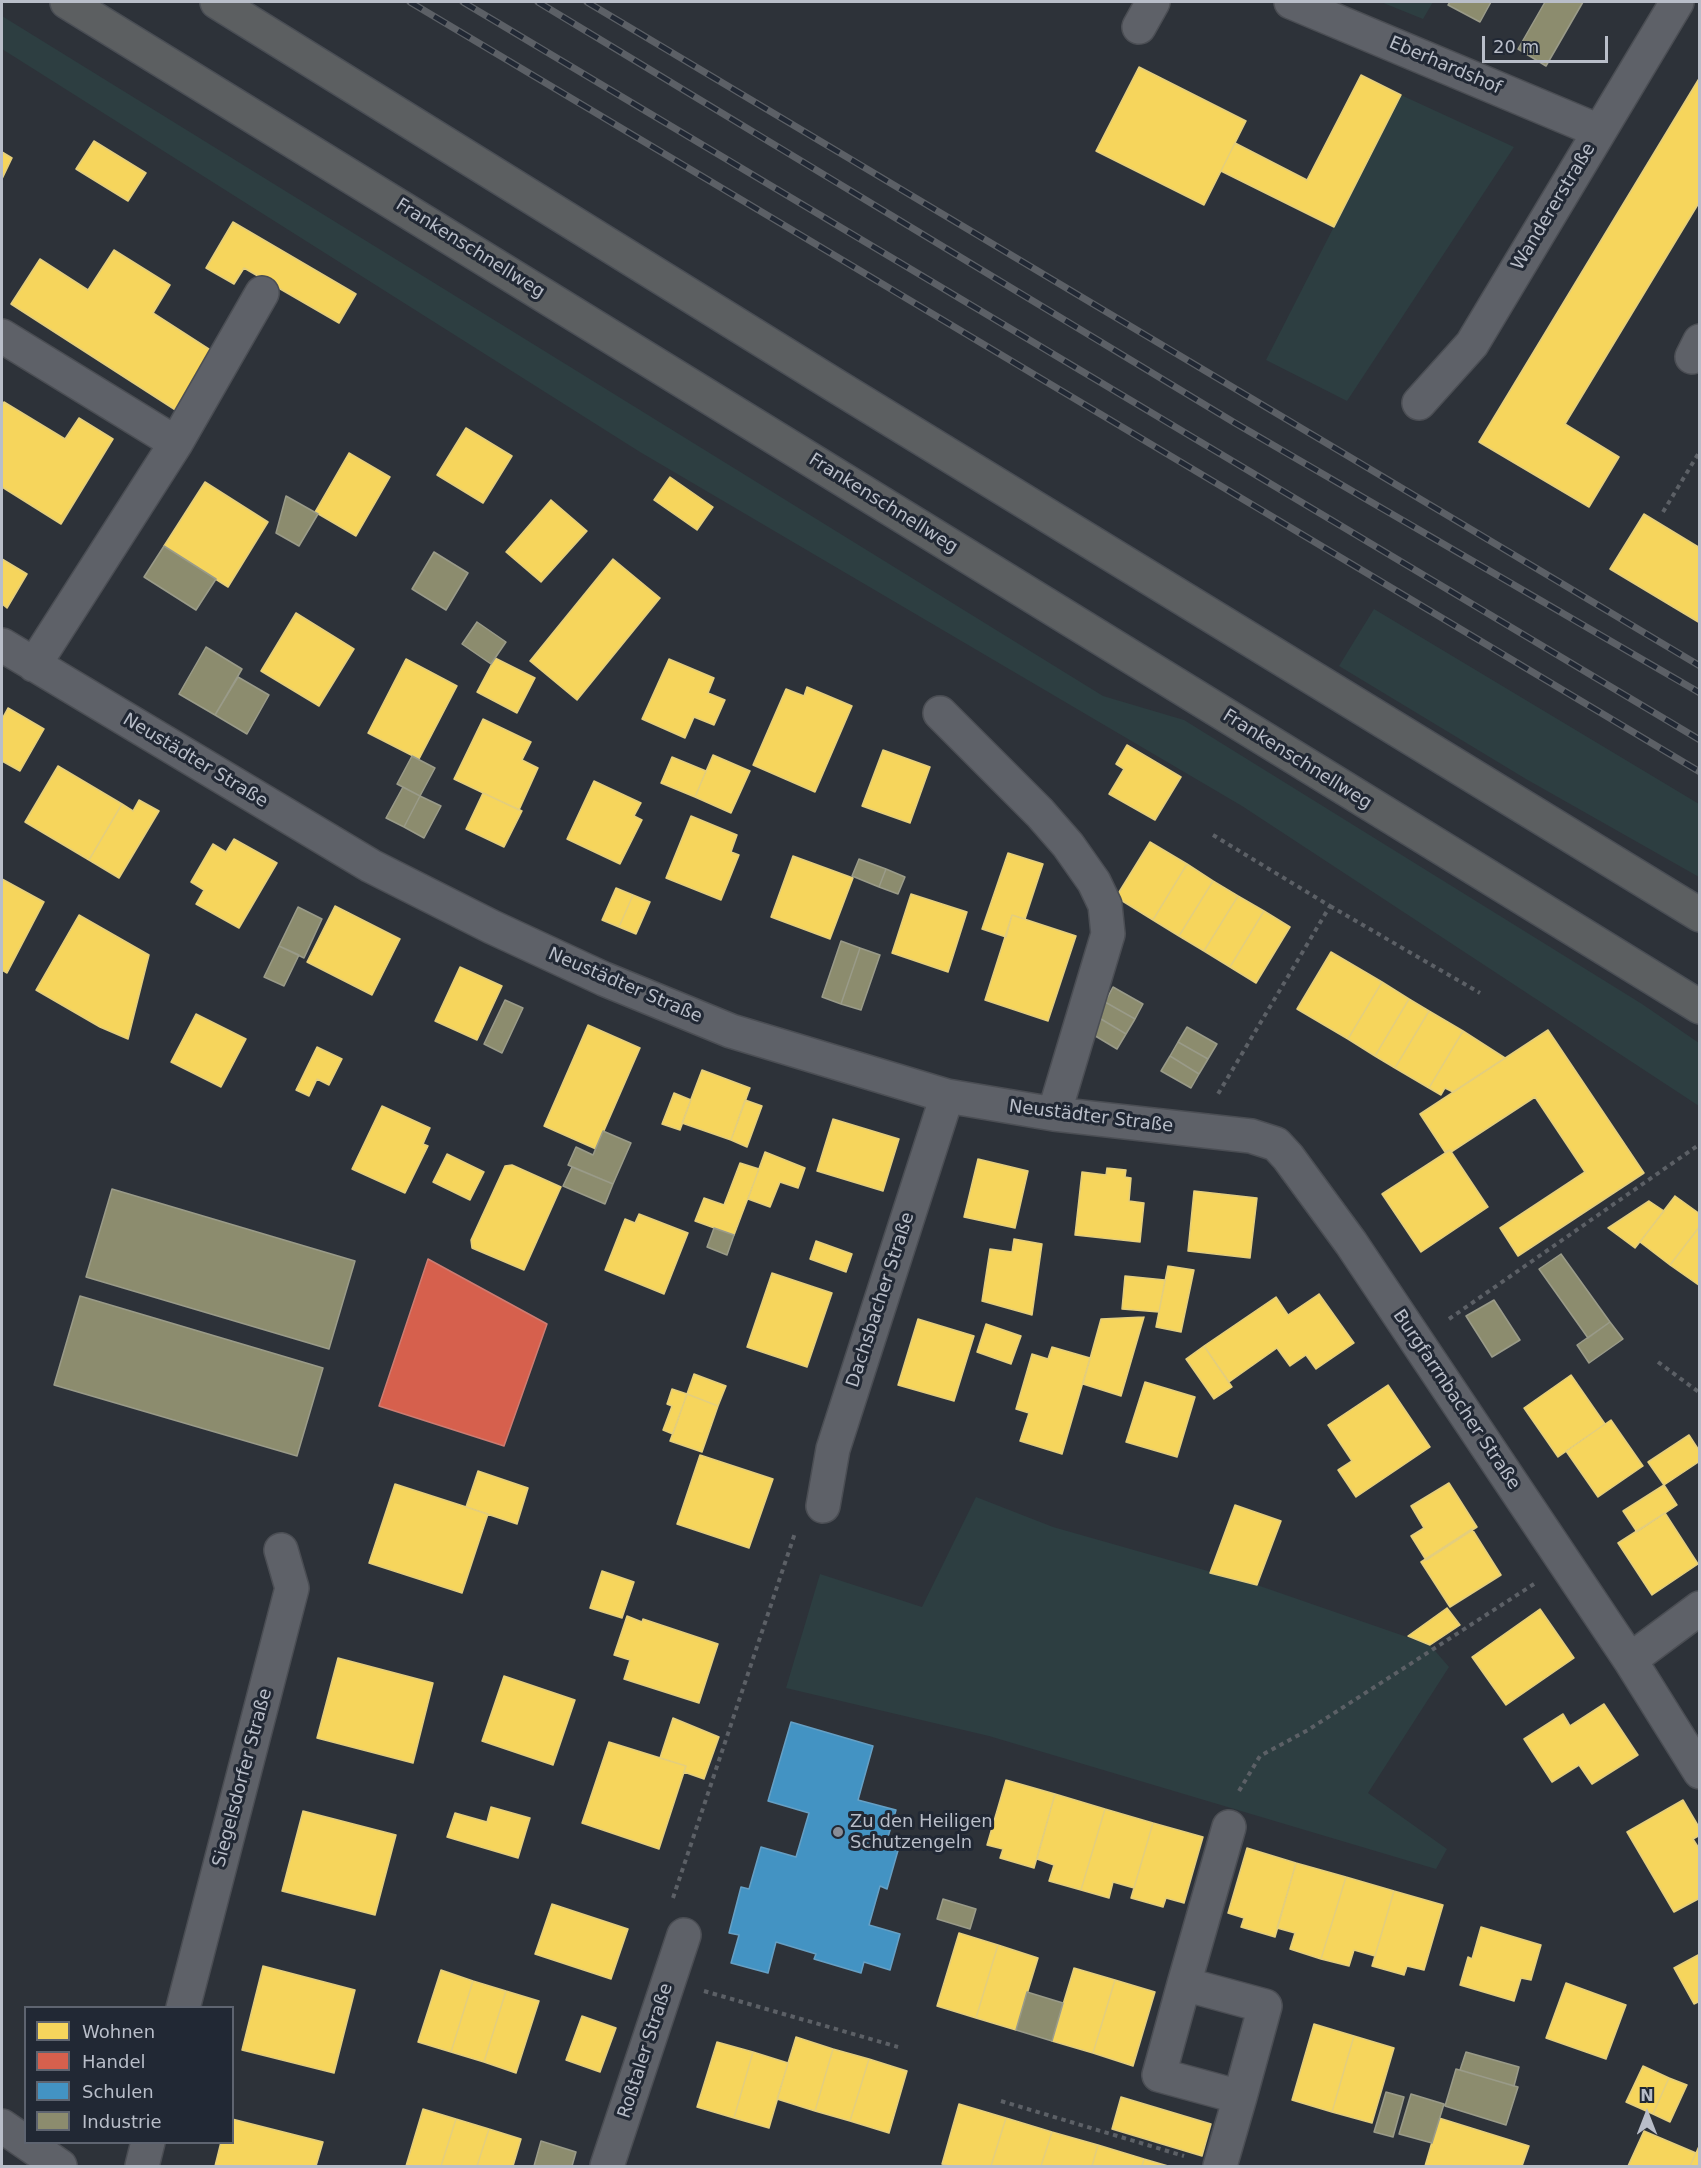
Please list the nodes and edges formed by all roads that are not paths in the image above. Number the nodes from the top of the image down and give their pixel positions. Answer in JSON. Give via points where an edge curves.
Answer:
{"nodes":[{"id":1,"x":67,"y":2,"type":"edge"},
{"id":2,"x":217,"y":2,"type":"edge"},
{"id":3,"x":1291,"y":2,"type":"edge"},
{"id":4,"x":1677,"y":2,"type":"edge"},
{"id":5,"x":1599,"y":132,"type":"junction"},
{"id":6,"x":262,"y":293,"type":"dead end"},
{"id":7,"x":2,"y":336,"type":"edge"},
{"id":8,"x":1419,"y":403,"type":"dead end"},
{"id":9,"x":176,"y":443,"type":"junction"},
{"id":10,"x":2,"y":645,"type":"edge"},
{"id":11,"x":34,"y":665,"type":"junction"},
{"id":12,"x":940,"y":712,"type":"dead end"},
{"id":13,"x":1700,"y":915,"type":"edge"},
{"id":14,"x":1700,"y":1007,"type":"edge"},
{"id":15,"x":947,"y":1096,"type":"junction"},
{"id":16,"x":1054,"y":1114,"type":"junction"},
{"id":17,"x":1276,"y":1144,"type":"joint"},
{"id":18,"x":824,"y":1506,"type":"road end"},
{"id":19,"x":281,"y":1550,"type":"dead end"},
{"id":20,"x":1700,"y":1608,"type":"edge"},
{"id":21,"x":1630,"y":1660,"type":"junction"},
{"id":22,"x":1700,"y":1772,"type":"edge"},
{"id":23,"x":1229,"y":1827,"type":"road end"},
{"id":24,"x":684,"y":1935,"type":"road end"},
{"id":25,"x":1184,"y":1984,"type":"junction"},
{"id":26,"x":183,"y":2006,"type":"edge"},
{"id":27,"x":1240,"y":2097,"type":"junction"},
{"id":28,"x":2,"y":2126,"type":"edge"},
{"id":29,"x":24,"y":2141,"type":"edge"},
{"id":30,"x":28,"y":2144,"type":"edge"},
{"id":31,"x":148,"y":2144,"type":"edge"},
{"id":32,"x":1207,"y":2163,"type":"edge"},
{"id":33,"x":60,"y":2166,"type":"edge"},
{"id":34,"x":142,"y":2166,"type":"edge"},
{"id":35,"x":607,"y":2166,"type":"edge"}],
"edges":[{"from":1,"to":14,"type":"highway","name":"Frankenschnellweg"},
{"from":2,"to":13,"type":"highway"},
{"from":3,"to":5,"type":"street","name":"Eberhardshof"},
{"from":4,"to":5,"type":"street","name":"Wandererstraße"},
{"from":5,"to":8,"type":"street","name":"Wandererstraße","via":[[1472,344]]},
{"from":6,"to":9,"type":"street"},
{"from":7,"to":9,"type":"street"},
{"from":9,"to":11,"type":"street"},
{"from":10,"to":11,"type":"street","name":"Neustädter Straße"},
{"from":11,"to":15,"type":"street","name":"Neustädter Straße","via":[[371,866],[492,927],[731,1031]]},
{"from":12,"to":16,"type":"street","via":[[1068,845],[1105,905],[1108,934]]},
{"from":15,"to":16,"type":"street","name":"Neustädter Straße"},
{"from":15,"to":18,"type":"street","name":"Dachsbacher Straße","via":[[833,1449]]},
{"from":16,"to":17,"type":"street","name":"Neustädter Straße","via":[[1251,1136]]},
{"from":17,"to":21,"type":"street","name":"Burgfarrnbacher Straße","via":[[1352,1243]]},
{"from":19,"to":26,"type":"street","name":"Siegelsdorfer Straße","via":[[292,1588]]},
{"from":20,"to":21,"type":"street"},
{"from":21,"to":22,"type":"street","name":"Burgfarrnbacher Straße"},
{"from":23,"to":25,"type":"street"},
{"from":24,"to":35,"type":"street","name":"Roßtaler Straße"},
{"from":25,"to":27,"type":"street","via":[[1265,2006]]},
{"from":25,"to":27,"type":"street","via":[[1159,2075]]},
{"from":27,"to":32,"type":"street"},
{"from":28,"to":29,"type":"street"},
{"from":30,"to":33,"type":"street"},
{"from":31,"to":34,"type":"street"}]}
